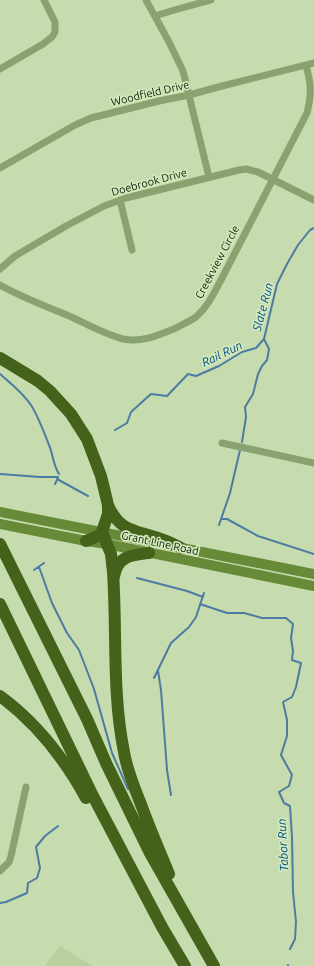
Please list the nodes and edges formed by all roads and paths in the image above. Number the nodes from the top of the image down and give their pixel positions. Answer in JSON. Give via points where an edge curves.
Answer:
{"nodes":[{"id":1,"x":44,"y":0,"type":"edge"},
{"id":2,"x":146,"y":0,"type":"edge"},
{"id":3,"x":211,"y":0,"type":"edge"},
{"id":4,"x":155,"y":16,"type":"junction"},
{"id":5,"x":314,"y":63,"type":"edge"},
{"id":6,"x":306,"y":65,"type":"junction"},
{"id":7,"x":0,"y":69,"type":"edge"},
{"id":8,"x":189,"y":95,"type":"junction"},
{"id":9,"x":0,"y":168,"type":"edge"},
{"id":10,"x":209,"y":177,"type":"junction"},
{"id":11,"x":272,"y":180,"type":"junction"},
{"id":12,"x":120,"y":200,"type":"junction"},
{"id":13,"x":314,"y":200,"type":"edge"},
{"id":14,"x":132,"y":250,"type":"dead end"},
{"id":15,"x":0,"y":269,"type":"edge"},
{"id":16,"x":0,"y":285,"type":"edge"},
{"id":17,"x":0,"y":358,"type":"edge"},
{"id":18,"x":222,"y":443,"type":"dead end"},
{"id":19,"x":314,"y":463,"type":"edge"},
{"id":20,"x":108,"y":505,"type":"junction"},
{"id":21,"x":0,"y":512,"type":"edge"},
{"id":22,"x":0,"y":524,"type":"edge"},
{"id":23,"x":102,"y":532,"type":"junction"},
{"id":24,"x":86,"y":541,"type":"junction"},
{"id":25,"x":0,"y":544,"type":"edge"},
{"id":26,"x":107,"y":544,"type":"junction"},
{"id":27,"x":181,"y":548,"type":"junction"},
{"id":28,"x":149,"y":553,"type":"junction"},
{"id":29,"x":314,"y":574,"type":"edge"},
{"id":30,"x":114,"y":584,"type":"junction"},
{"id":31,"x":314,"y":586,"type":"edge"},
{"id":32,"x":0,"y":604,"type":"edge"},
{"id":33,"x":0,"y":696,"type":"edge"},
{"id":34,"x":26,"y":787,"type":"dead end"},
{"id":35,"x":0,"y":871,"type":"edge"},
{"id":36,"x":139,"y":884,"type":"junction"},
{"id":37,"x":192,"y":929,"type":"junction"},
{"id":38,"x":185,"y":966,"type":"edge"},
{"id":39,"x":214,"y":966,"type":"edge"}],
"edges":[{"from":1,"to":7,"type":"street","via":[[55,22],[52,37]]},
{"from":2,"to":4,"type":"street"},
{"from":3,"to":4,"type":"street"},
{"from":4,"to":8,"type":"street","via":[[180,64]]},
{"from":5,"to":6,"type":"street","name":"Woodfield Drive"},
{"from":6,"to":8,"type":"street","name":"Woodfield Drive"},
{"from":6,"to":11,"type":"street","name":"Creekview Circle","via":[[311,87],[307,112]]},
{"from":8,"to":9,"type":"street","name":"Woodfield Drive","via":[[91,118]]},
{"from":8,"to":10,"type":"street"},
{"from":10,"to":11,"type":"street","name":"Doebrook Drive","via":[[246,170],[258,172]]},
{"from":10,"to":12,"type":"street","name":"Doebrook Drive"},
{"from":11,"to":13,"type":"street","name":"Doebrook Drive"},
{"from":11,"to":16,"type":"street","name":"Creekview Circle","via":[[208,303],[191,320],[162,334],[139,340],[116,337]]},
{"from":12,"to":14,"type":"street"},
{"from":12,"to":15,"type":"street","name":"Doebrook Drive","via":[[66,226],[15,256]]},
{"from":17,"to":20,"type":"highway","via":[[38,381],[71,414],[87,439],[101,476]]},
{"from":18,"to":19,"type":"street"},
{"from":20,"to":23,"type":"highway"},
{"from":20,"to":27,"type":"highway","via":[[112,515],[124,527]]},
{"from":21,"to":23,"type":"main road","name":"Grant Line Road"},
{"from":22,"to":24,"type":"main road","name":"Grant Line Road"},
{"from":23,"to":24,"type":"highway"},
{"from":23,"to":26,"type":"highway"},
{"from":23,"to":27,"type":"main road","name":"Grant Line Road"},
{"from":24,"to":26,"type":"main road","name":"Grant Line Road"},
{"from":25,"to":37,"type":"highway","via":[[150,853]]},
{"from":26,"to":28,"type":"main road","name":"Grant Line Road"},
{"from":26,"to":30,"type":"highway","via":[[111,554]]},
{"from":27,"to":29,"type":"main road","name":"Grant Line Road"},
{"from":28,"to":30,"type":"highway","via":[[123,559],[116,568]]},
{"from":28,"to":31,"type":"main road","name":"Grant Line Road"},
{"from":30,"to":37,"type":"highway","via":[[119,718],[128,771]]},
{"from":32,"to":36,"type":"highway","via":[[93,796]]},
{"from":33,"to":36,"type":"highway","via":[[33,724],[60,756]]},
{"from":34,"to":35,"type":"street","via":[[11,856]]},
{"from":36,"to":38,"type":"highway"},
{"from":37,"to":39,"type":"highway"}]}
